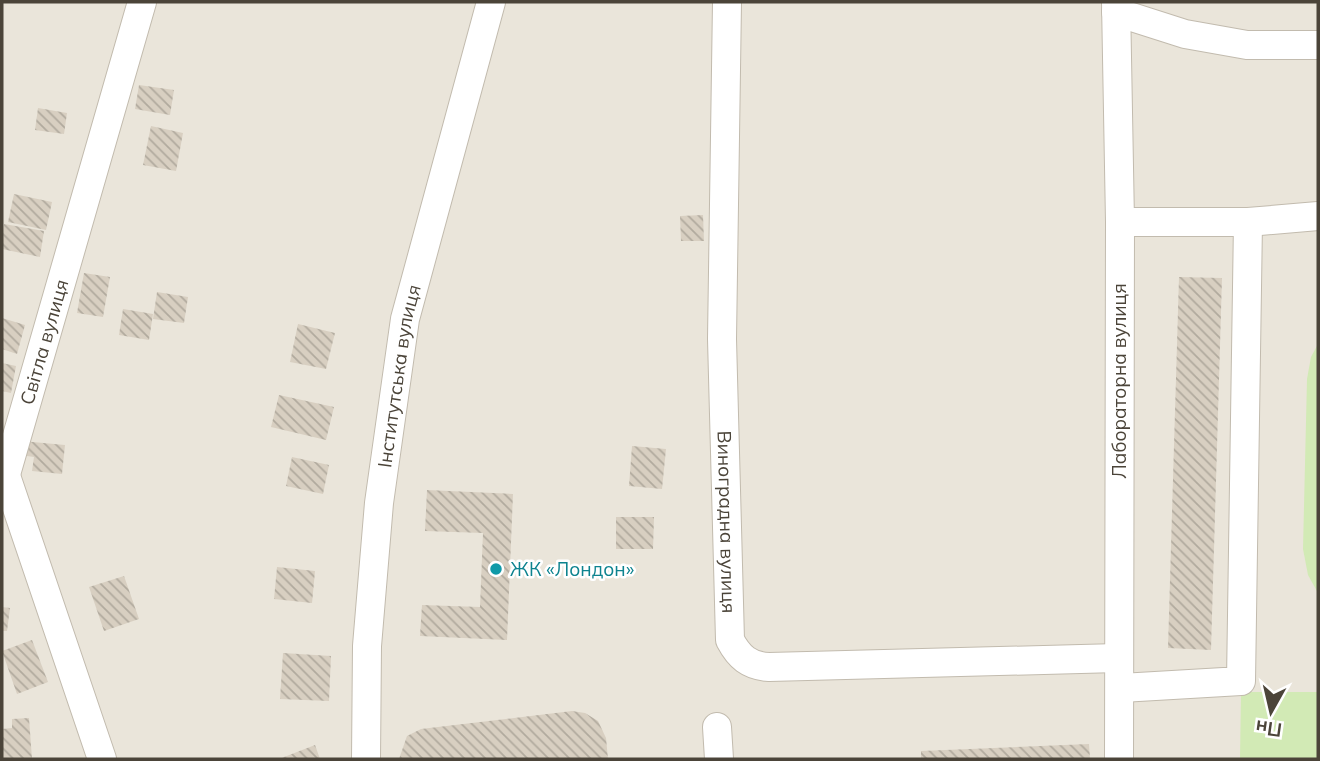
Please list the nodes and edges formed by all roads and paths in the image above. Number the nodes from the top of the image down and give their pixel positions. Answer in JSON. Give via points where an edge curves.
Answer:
{"nodes":[{"id":1,"x":142,"y":2,"type":"edge"},
{"id":2,"x":491,"y":2,"type":"edge"},
{"id":3,"x":727,"y":2,"type":"edge"},
{"id":4,"x":1116,"y":7,"type":"edge"},
{"id":5,"x":1318,"y":45,"type":"edge"},
{"id":6,"x":1318,"y":216,"type":"edge"},
{"id":7,"x":1120,"y":222,"type":"junction"},
{"id":8,"x":1248,"y":222,"type":"junction"},
{"id":9,"x":3,"y":475,"type":"edge"},
{"id":10,"x":1118,"y":658,"type":"junction"},
{"id":11,"x":1121,"y":688,"type":"junction"},
{"id":12,"x":717,"y":727,"type":"dead end"},
{"id":13,"x":102,"y":759,"type":"edge"},
{"id":14,"x":366,"y":759,"type":"edge"},
{"id":15,"x":719,"y":759,"type":"edge"},
{"id":16,"x":1119,"y":759,"type":"edge"}],
"edges":[{"from":1,"to":9,"type":"street","name":"Світла вулиця"},
{"from":2,"to":14,"type":"street","name":"Інститутська вулиця","via":[[405,319],[379,503],[367,646]]},
{"from":3,"to":10,"type":"street","name":"Виноградна вулиця","via":[[722,339],[730,640],[736,651],[757,666],[769,667]]},
{"from":4,"to":5,"type":"street","via":[[1185,34],[1247,46]]},
{"from":4,"to":7,"type":"street","name":"Лабораторна вулиця"},
{"from":6,"to":8,"type":"street"},
{"from":7,"to":8,"type":"street"},
{"from":7,"to":10,"type":"street","name":"Лабораторна вулиця"},
{"from":8,"to":11,"type":"street","via":[[1241,681]]},
{"from":9,"to":13,"type":"street","name":"Світла вулиця"},
{"from":10,"to":11,"type":"street","name":"Лабораторна вулиця"},
{"from":11,"to":16,"type":"street","name":"Лабораторна вулиця"},
{"from":12,"to":15,"type":"street"}]}
